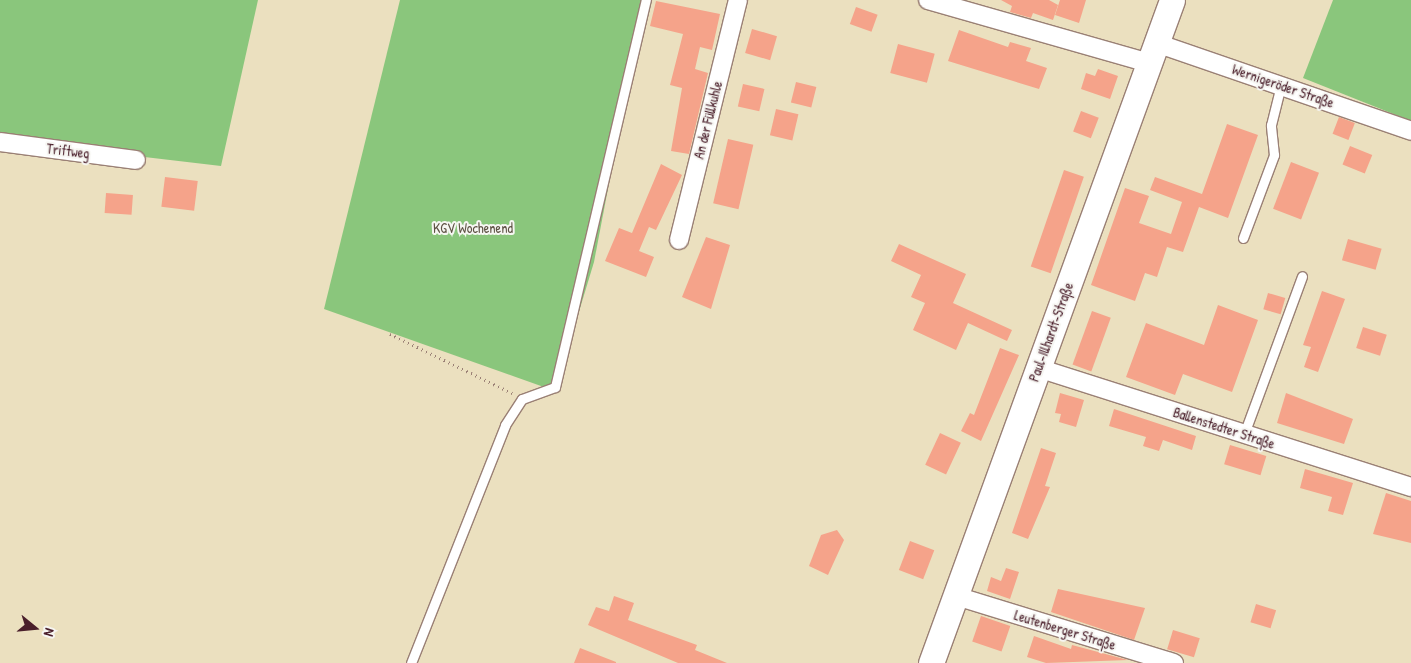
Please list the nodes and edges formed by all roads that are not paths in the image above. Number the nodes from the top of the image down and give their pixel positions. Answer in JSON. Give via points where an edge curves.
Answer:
{"nodes":[{"id":1,"x":646,"y":0,"type":"edge"},
{"id":2,"x":738,"y":0,"type":"edge"},
{"id":3,"x":928,"y":0,"type":"edge"},
{"id":4,"x":1172,"y":0,"type":"edge"},
{"id":5,"x":1152,"y":53,"type":"junction"},
{"id":6,"x":1281,"y":85,"type":"junction"},
{"id":7,"x":1411,"y":131,"type":"edge"},
{"id":8,"x":0,"y":142,"type":"edge"},
{"id":9,"x":136,"y":160,"type":"dead end"},
{"id":10,"x":1243,"y":238,"type":"dead end"},
{"id":11,"x":679,"y":240,"type":"dead end"},
{"id":12,"x":1302,"y":276,"type":"dead end"},
{"id":13,"x":1038,"y":368,"type":"junction"},
{"id":14,"x":1244,"y":434,"type":"junction"},
{"id":15,"x":1411,"y":487,"type":"edge"},
{"id":16,"x":956,"y":596,"type":"junction"},
{"id":17,"x":411,"y":663,"type":"edge"},
{"id":18,"x":931,"y":663,"type":"edge"},
{"id":19,"x":1174,"y":663,"type":"edge"}],
"edges":[{"from":1,"to":17,"type":"lane","via":[[555,387],[522,398],[505,425]]},
{"from":2,"to":11,"type":"street","name":"An der Füllkuhle"},
{"from":3,"to":5,"type":"street"},
{"from":4,"to":5,"type":"street","name":"Paul-Illhardt-Straße"},
{"from":5,"to":6,"type":"street","name":"Wernigeröder Straße"},
{"from":5,"to":13,"type":"street","name":"Paul-Illhardt-Straße"},
{"from":6,"to":7,"type":"street","name":"Wernigeröder Straße"},
{"from":6,"to":10,"type":"lane","via":[[1271,125],[1274,155]]},
{"from":8,"to":9,"type":"street","name":"Triftweg"},
{"from":12,"to":14,"type":"lane"},
{"from":13,"to":14,"type":"street","name":"Ballenstedter Straße"},
{"from":13,"to":16,"type":"street","name":"Paul-Illhardt-Straße"},
{"from":14,"to":15,"type":"street","name":"Ballenstedter Straße"},
{"from":16,"to":18,"type":"street","name":"Paul-Illhardt-Straße"},
{"from":16,"to":19,"type":"street","name":"Leutenberger Straße"}]}
